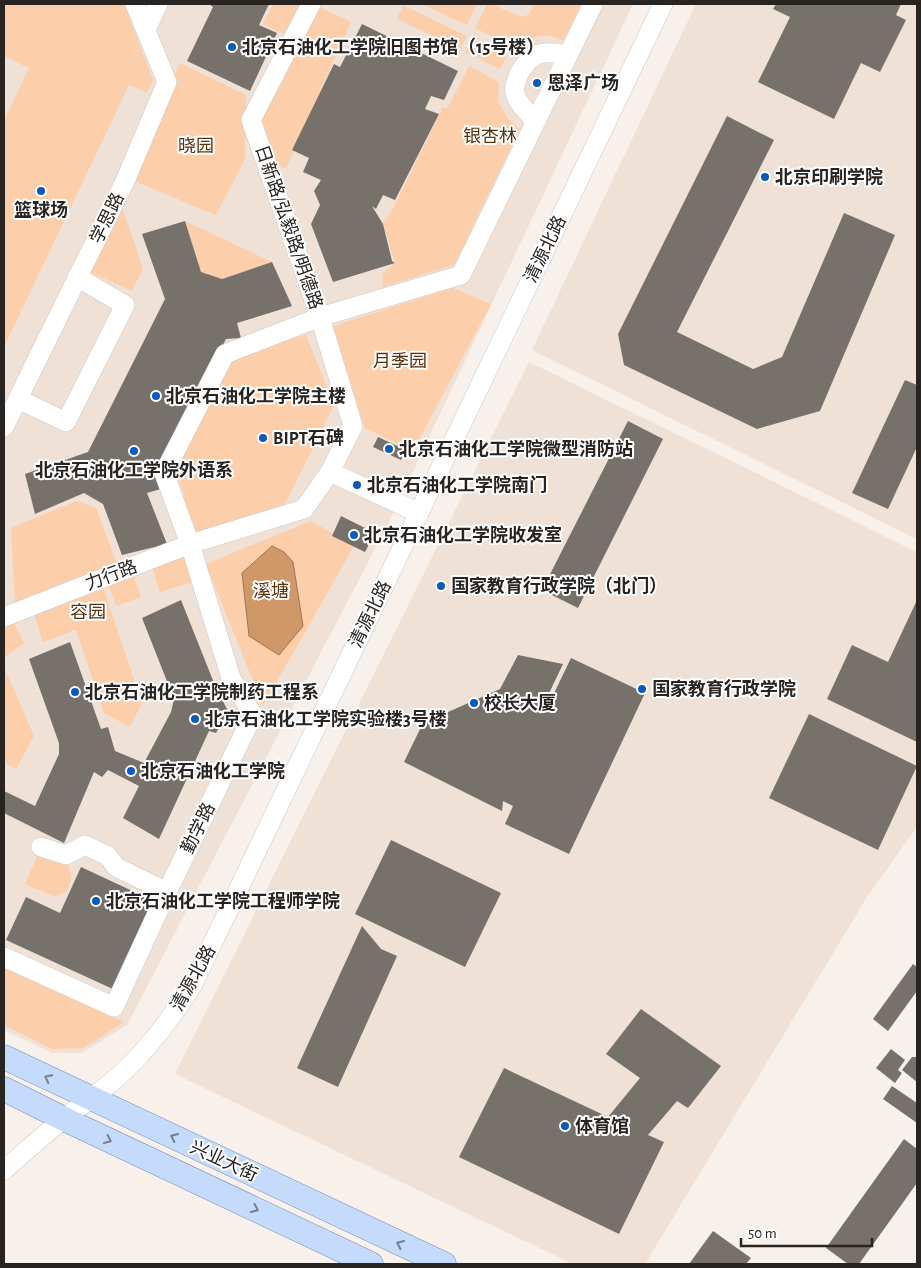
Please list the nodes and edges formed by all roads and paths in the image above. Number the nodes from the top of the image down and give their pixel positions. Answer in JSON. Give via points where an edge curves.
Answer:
{"nodes":[{"id":1,"x":135,"y":4,"type":"edge"},
{"id":2,"x":158,"y":4,"type":"edge"},
{"id":3,"x":311,"y":4,"type":"edge"},
{"id":4,"x":593,"y":4,"type":"edge"},
{"id":5,"x":662,"y":4,"type":"edge"},
{"id":6,"x":146,"y":30,"type":"junction"},
{"id":7,"x":568,"y":55,"type":"junction"},
{"id":8,"x":536,"y":122,"type":"junction"},
{"id":9,"x":77,"y":278,"type":"junction"},
{"id":10,"x":320,"y":317,"type":"junction"},
{"id":11,"x":18,"y":400,"type":"junction"},
{"id":12,"x":4,"y":428,"type":"edge"},
{"id":13,"x":330,"y":472,"type":"junction"},
{"id":14,"x":419,"y":513,"type":"junction"},
{"id":15,"x":190,"y":544,"type":"junction"},
{"id":16,"x":4,"y":617,"type":"edge"},
{"id":17,"x":41,"y":847,"type":"dead end"},
{"id":18,"x":167,"y":892,"type":"junction"},
{"id":19,"x":11,"y":960,"type":"edge"},
{"id":20,"x":4,"y":1057,"type":"edge"},
{"id":21,"x":4,"y":1089,"type":"edge"},
{"id":22,"x":92,"y":1099,"type":"junction"},
{"id":23,"x":64,"y":1119,"type":"junction"},
{"id":24,"x":4,"y":1170,"type":"edge"},
{"id":25,"x":371,"y":1264,"type":"edge"},
{"id":26,"x":444,"y":1264,"type":"edge"}],
"edges":[{"from":1,"to":6,"type":"street","name":"学思路"},
{"from":2,"to":6,"type":"street"},
{"from":3,"to":10,"type":"street","name":"日新路/弘毅路/明德路","via":[[251,120]]},
{"from":4,"to":7,"type":"street","name":"日新路/弘毅路/明德路"},
{"from":5,"to":14,"type":"street","name":"清源北路"},
{"from":6,"to":9,"type":"street","name":"学思路","via":[[167,82]]},
{"from":7,"to":8,"type":"street","name":"日新路/弘毅路/明德路"},
{"from":7,"to":8,"type":"street","via":[[540,53],[529,60],[516,80],[514,93]]},
{"from":8,"to":10,"type":"street","name":"日新路/弘毅路/明德路","via":[[461,275]]},
{"from":9,"to":11,"type":"street","name":"学思路"},
{"from":9,"to":11,"type":"street","via":[[124,306],[66,422]]},
{"from":10,"to":13,"type":"street","name":"力行路","via":[[353,426]]},
{"from":10,"to":15,"type":"street","via":[[225,354],[164,473]]},
{"from":11,"to":12,"type":"street","name":"学思路"},
{"from":13,"to":14,"type":"street"},
{"from":13,"to":15,"type":"street","name":"力行路","via":[[304,509]]},
{"from":14,"to":22,"type":"street","name":"清源北路","via":[[193,984],[173,1016],[148,1046]]},
{"from":15,"to":16,"type":"street","name":"力行路"},
{"from":15,"to":18,"type":"street","name":"勤学路","via":[[231,678],[253,715]]},
{"from":17,"to":18,"type":"street","via":[[66,855],[85,846],[108,856],[116,867]]},
{"from":18,"to":19,"type":"street","via":[[114,1007]]},
{"from":22,"to":20,"type":"main road","name":"兴业大街","one_way":true},
{"from":21,"to":23,"type":"main road","name":"兴业大街"},
{"from":22,"to":23,"type":"street","name":"清源北路"},
{"from":26,"to":22,"type":"main road","name":"兴业大街","one_way":true},
{"from":23,"to":24,"type":"street","name":"清源北路"},
{"from":23,"to":25,"type":"main road","name":"兴业大街","one_way":true}]}
